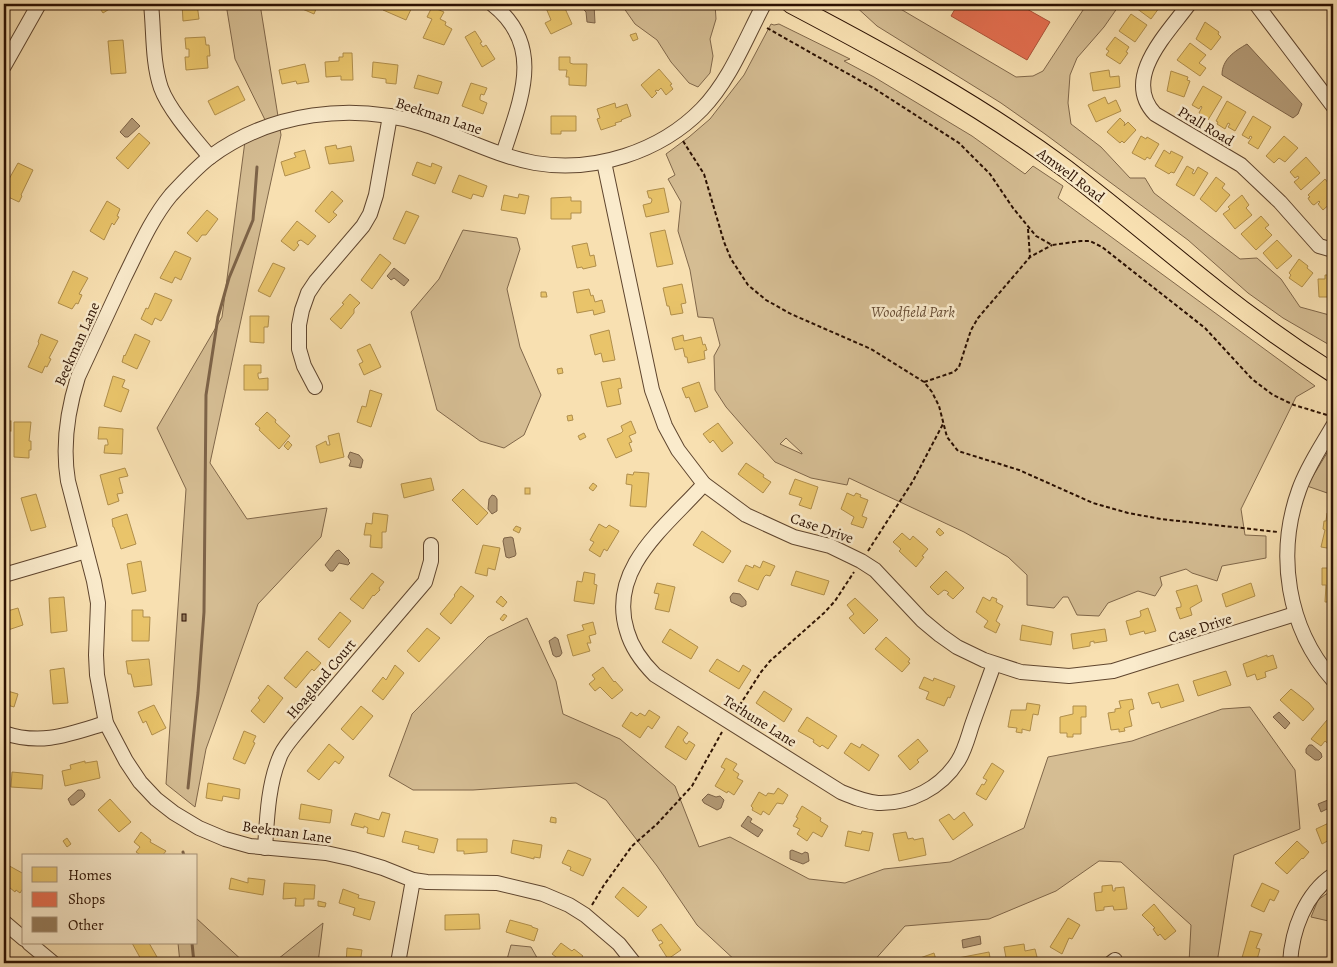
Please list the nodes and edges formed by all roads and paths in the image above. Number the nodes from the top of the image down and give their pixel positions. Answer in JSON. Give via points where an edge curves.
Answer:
{"nodes":[{"id":1,"x":39,"y":4,"type":"edge"},
{"id":2,"x":151,"y":4,"type":"edge"},
{"id":3,"x":492,"y":4,"type":"edge"},
{"id":4,"x":764,"y":4,"type":"edge"},
{"id":5,"x":791,"y":4,"type":"edge"},
{"id":6,"x":1190,"y":4,"type":"edge"},
{"id":7,"x":1256,"y":4,"type":"edge"},
{"id":8,"x":754,"y":22,"type":"junction"},
{"id":9,"x":4,"y":66,"type":"edge"},
{"id":10,"x":1333,"y":106,"type":"edge"},
{"id":11,"x":390,"y":116,"type":"junction"},
{"id":12,"x":676,"y":130,"type":"junction"},
{"id":13,"x":503,"y":154,"type":"junction"},
{"id":14,"x":210,"y":157,"type":"junction"},
{"id":15,"x":604,"y":162,"type":"junction"},
{"id":16,"x":1028,"y":229,"type":"junction"},
{"id":17,"x":1052,"y":245,"type":"junction"},
{"id":18,"x":1333,"y":250,"type":"edge"},
{"id":19,"x":1030,"y":257,"type":"junction"},
{"id":20,"x":1333,"y":373,"type":"edge"},
{"id":21,"x":924,"y":382,"type":"junction"},
{"id":22,"x":315,"y":386,"type":"dead end"},
{"id":23,"x":1331,"y":421,"type":"edge"},
{"id":24,"x":943,"y":424,"type":"junction"},
{"id":25,"x":704,"y":484,"type":"junction"},
{"id":26,"x":1288,"y":534,"type":"junction"},
{"id":27,"x":431,"y":545,"type":"dead end"},
{"id":28,"x":86,"y":551,"type":"junction"},
{"id":29,"x":865,"y":555,"type":"dead end"},
{"id":30,"x":856,"y":568,"type":"dead end"},
{"id":31,"x":4,"y":574,"type":"edge"},
{"id":32,"x":1295,"y":614,"type":"junction"},
{"id":33,"x":994,"y":664,"type":"junction"},
{"id":34,"x":1333,"y":680,"type":"edge"},
{"id":35,"x":734,"y":715,"type":"dead end"},
{"id":36,"x":106,"y":723,"type":"junction"},
{"id":37,"x":725,"y":728,"type":"dead end"},
{"id":38,"x":4,"y":733,"type":"edge"},
{"id":39,"x":265,"y":848,"type":"junction"},
{"id":40,"x":1333,"y":875,"type":"edge"},
{"id":41,"x":413,"y":880,"type":"junction"},
{"id":42,"x":585,"y":915,"type":"junction"},
{"id":43,"x":4,"y":922,"type":"edge"},
{"id":44,"x":22,"y":937,"type":"edge"},
{"id":45,"x":30,"y":944,"type":"edge"},
{"id":46,"x":53,"y":963,"type":"edge"},
{"id":47,"x":398,"y":963,"type":"edge"},
{"id":48,"x":634,"y":963,"type":"edge"},
{"id":49,"x":1290,"y":963,"type":"edge"}],
"edges":[{"from":1,"to":9,"type":"street"},
{"from":2,"to":14,"type":"street","via":[[157,74],[162,90]]},
{"from":3,"to":13,"type":"street","via":[[504,14],[514,30],[525,60],[524,88]]},
{"from":4,"to":8,"type":"street","name":"Beekman Lane"},
{"from":5,"to":20,"type":"main road","name":"Amwell Road","via":[[953,92],[1001,123],[1228,298]]},
{"from":6,"to":18,"type":"street","name":"Prall Road","via":[[1149,59],[1143,75],[1143,89],[1149,107],[1155,114],[1241,165],[1319,246]]},
{"from":7,"to":10,"type":"street"},
{"from":8,"to":12,"type":"street","name":"Beekman Lane","via":[[712,97]]},
{"from":8,"to":16,"type":"path","via":[[875,89],[959,143],[990,174]]},
{"from":11,"to":13,"type":"street","name":"Beekman Lane","via":[[422,124]]},
{"from":11,"to":14,"type":"street","name":"Beekman Lane","via":[[344,112],[314,114],[264,128]]},
{"from":11,"to":22,"type":"street","via":[[370,214],[316,281],[302,310],[299,349]]},
{"from":12,"to":15,"type":"street","name":"Beekman Lane","via":[[649,146]]},
{"from":12,"to":21,"type":"path","via":[[704,174],[724,242],[748,285],[791,314],[871,349]]},
{"from":13,"to":15,"type":"street","name":"Beekman Lane","via":[[554,165]]},
{"from":14,"to":28,"type":"street","name":"Beekman Lane","via":[[170,197],[147,232],[78,377],[66,422],[65,465]]},
{"from":15,"to":25,"type":"street","name":"Case Drive","via":[[656,406],[678,450]]},
{"from":16,"to":17,"type":"path"},
{"from":16,"to":19,"type":"path"},
{"from":17,"to":19,"type":"path"},
{"from":17,"to":23,"type":"path","via":[[1090,241],[1102,247],[1205,328],[1252,379],[1273,395]]},
{"from":19,"to":21,"type":"path","via":[[978,318],[954,372]]},
{"from":21,"to":24,"type":"path","via":[[939,406]]},
{"from":23,"to":26,"type":"street","via":[[1299,490]]},
{"from":24,"to":26,"type":"path","via":[[947,437],[958,451],[1019,470],[1093,503],[1161,519]]},
{"from":24,"to":29,"type":"path","via":[[928,456]]},
{"from":25,"to":33,"type":"street","name":"Case Drive","via":[[767,526],[830,546],[861,561],[875,570],[940,635],[957,647]]},
{"from":25,"to":33,"type":"street","name":"Terhune Lane","via":[[644,550],[631,569],[622,603],[624,621],[636,654],[655,675],[841,792],[876,803],[893,802],[927,792],[940,782],[958,760]]},
{"from":26,"to":32,"type":"street","via":[[1288,576]]},
{"from":27,"to":39,"type":"street","name":"Hoagland Court","via":[[431,561],[425,582],[279,757],[270,797]]},
{"from":28,"to":31,"type":"street"},
{"from":28,"to":36,"type":"street","name":"Beekman Lane","via":[[98,603],[97,675]]},
{"from":30,"to":35,"type":"path","via":[[829,607],[770,661]]},
{"from":32,"to":33,"type":"street","name":"Case Drive","via":[[1142,664],[1089,675],[1046,675]]},
{"from":32,"to":34,"type":"street","via":[[1319,662]]},
{"from":36,"to":38,"type":"street","via":[[46,739],[27,739]]},
{"from":36,"to":39,"type":"street","name":"Beekman Lane","via":[[126,761],[156,799],[198,828],[225,839]]},
{"from":37,"to":42,"type":"path","via":[[692,786],[632,846]]},
{"from":39,"to":41,"type":"street","name":"Beekman Lane","via":[[326,853],[383,868]]},
{"from":40,"to":49,"type":"street","via":[[1316,890],[1304,908]]},
{"from":41,"to":42,"type":"street","name":"Beekman Lane","via":[[496,883],[543,894]]},
{"from":41,"to":47,"type":"street"},
{"from":42,"to":48,"type":"street","name":"Beekman Lane","via":[[619,944]]},
{"from":43,"to":44,"type":"street"},
{"from":45,"to":46,"type":"street"}]}
